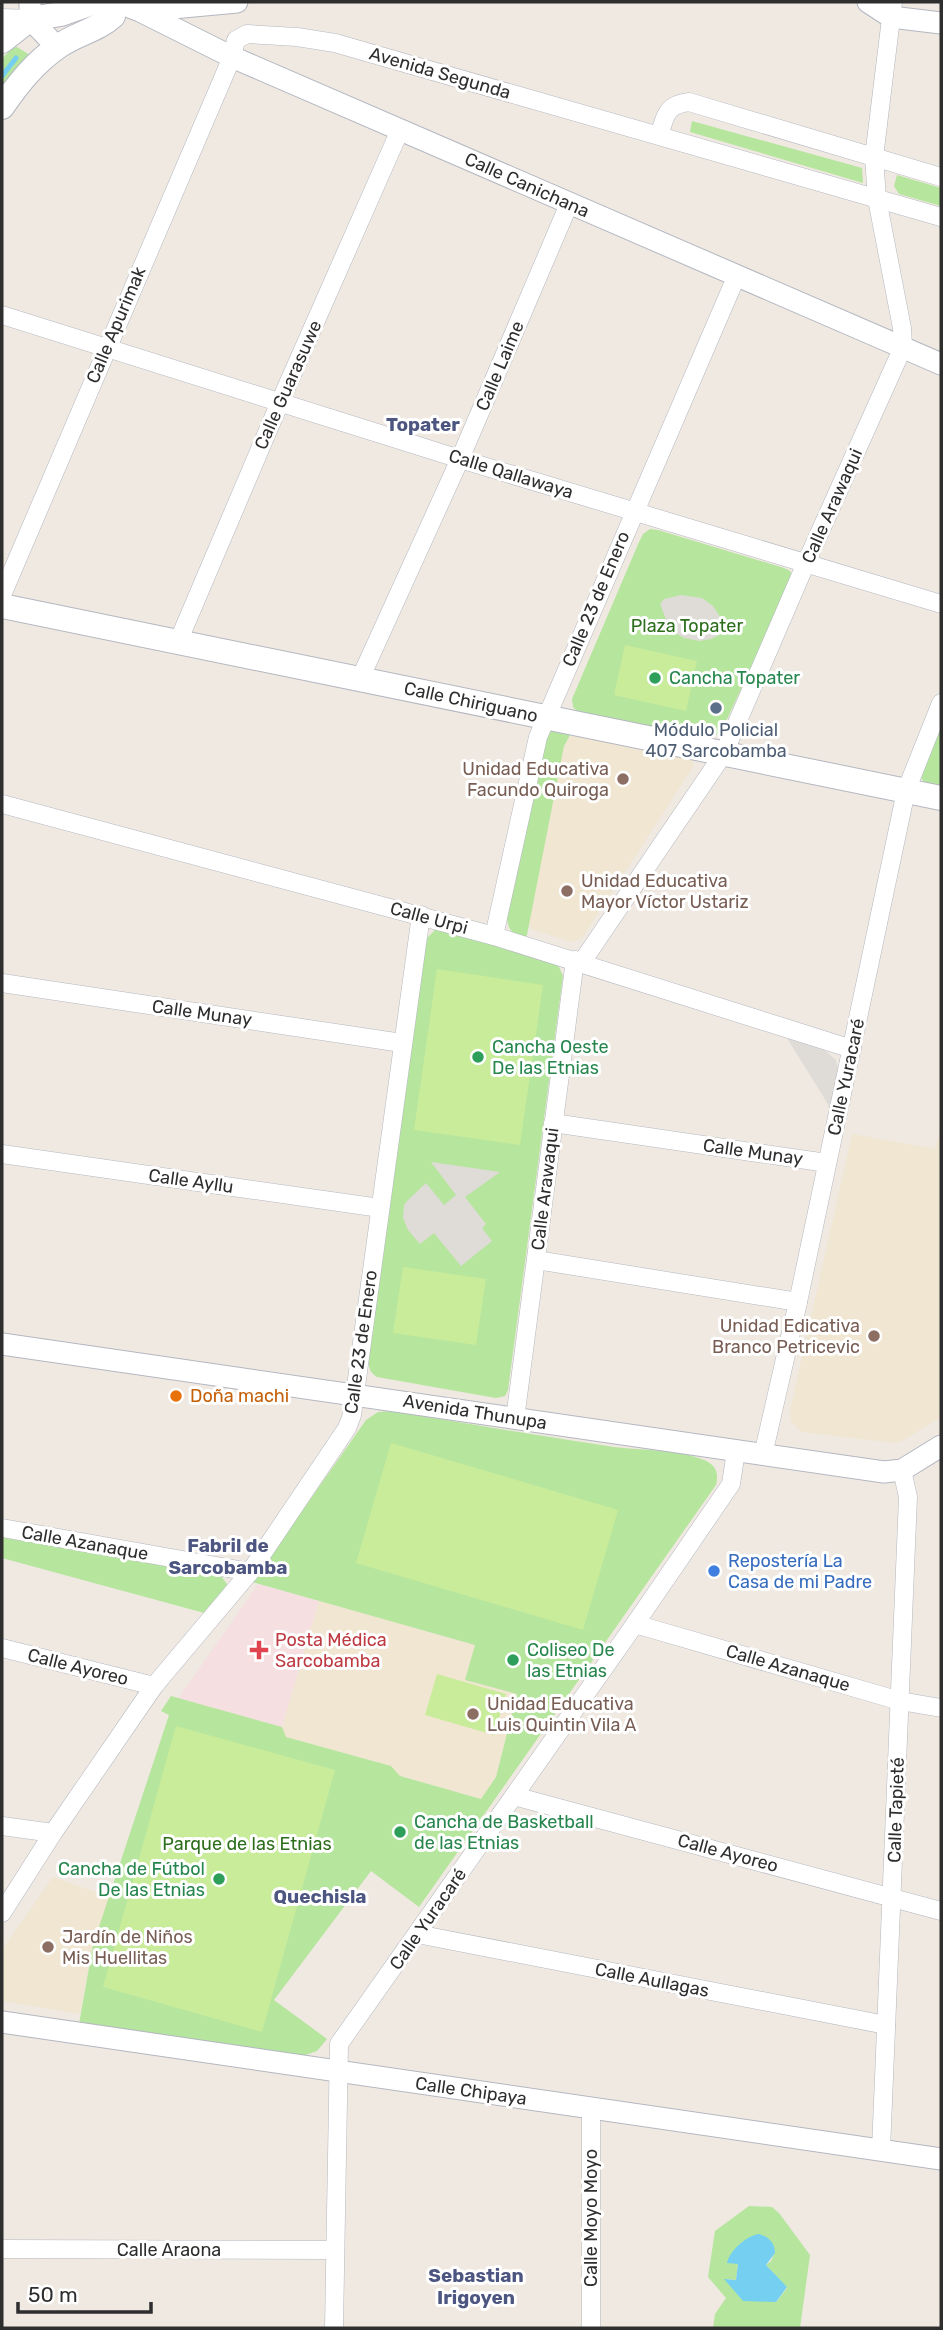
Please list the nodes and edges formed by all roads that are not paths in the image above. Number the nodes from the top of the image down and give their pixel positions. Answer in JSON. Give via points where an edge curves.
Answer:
{"nodes":[{"id":1,"x":95,"y":2,"type":"edge"},
{"id":2,"x":114,"y":2,"type":"edge"},
{"id":3,"x":237,"y":2,"type":"edge"},
{"id":4,"x":868,"y":2,"type":"edge"},
{"id":5,"x":892,"y":9,"type":"edge"},
{"id":6,"x":30,"y":10,"type":"edge"},
{"id":7,"x":141,"y":11,"type":"junction"},
{"id":8,"x":2,"y":18,"type":"edge"},
{"id":9,"x":941,"y":23,"type":"edge"},
{"id":10,"x":2,"y":41,"type":"edge"},
{"id":11,"x":57,"y":47,"type":"junction"},
{"id":12,"x":232,"y":57,"type":"junction"},
{"id":13,"x":2,"y":107,"type":"edge"},
{"id":14,"x":400,"y":130,"type":"junction"},
{"id":15,"x":659,"y":135,"type":"junction"},
{"id":16,"x":874,"y":157,"type":"junction"},
{"id":17,"x":941,"y":177,"type":"edge"},
{"id":18,"x":877,"y":199,"type":"junction"},
{"id":19,"x":569,"y":204,"type":"junction"},
{"id":20,"x":941,"y":217,"type":"edge"},
{"id":21,"x":737,"y":275,"type":"junction"},
{"id":22,"x":2,"y":315,"type":"edge"},
{"id":23,"x":903,"y":347,"type":"junction"},
{"id":24,"x":106,"y":348,"type":"junction"},
{"id":25,"x":941,"y":364,"type":"edge"},
{"id":26,"x":281,"y":402,"type":"junction"},
{"id":27,"x":460,"y":459,"type":"junction"},
{"id":28,"x":634,"y":511,"type":"junction"},
{"id":29,"x":806,"y":563,"type":"junction"},
{"id":30,"x":2,"y":595,"type":"edge"},
{"id":31,"x":941,"y":604,"type":"edge"},
{"id":32,"x":2,"y":606,"type":"edge"},
{"id":33,"x":178,"y":642,"type":"junction"},
{"id":34,"x":360,"y":679,"type":"junction"},
{"id":35,"x":941,"y":703,"type":"edge"},
{"id":36,"x":546,"y":717,"type":"junction"},
{"id":37,"x":724,"y":753,"type":"junction"},
{"id":38,"x":906,"y":791,"type":"junction"},
{"id":39,"x":941,"y":798,"type":"edge"},
{"id":40,"x":2,"y":804,"type":"edge"},
{"id":41,"x":421,"y":915,"type":"junction"},
{"id":42,"x":494,"y":936,"type":"junction"},
{"id":43,"x":578,"y":961,"type":"junction"},
{"id":44,"x":2,"y":983,"type":"edge"},
{"id":45,"x":402,"y":1043,"type":"junction"},
{"id":46,"x":852,"y":1049,"type":"junction"},
{"id":47,"x":554,"y":1123,"type":"junction"},
{"id":48,"x":2,"y":1154,"type":"edge"},
{"id":49,"x":827,"y":1163,"type":"junction"},
{"id":50,"x":380,"y":1208,"type":"junction"},
{"id":51,"x":536,"y":1261,"type":"junction"},
{"id":52,"x":798,"y":1302,"type":"junction"},
{"id":53,"x":2,"y":1344,"type":"edge"},
{"id":54,"x":355,"y":1394,"type":"junction"},
{"id":55,"x":515,"y":1419,"type":"junction"},
{"id":56,"x":941,"y":1446,"type":"edge"},
{"id":57,"x":736,"y":1451,"type":"junction"},
{"id":58,"x":763,"y":1455,"type":"junction"},
{"id":59,"x":902,"y":1470,"type":"junction"},
{"id":60,"x":2,"y":1528,"type":"edge"},
{"id":61,"x":250,"y":1572,"type":"junction"},
{"id":62,"x":635,"y":1624,"type":"junction"},
{"id":63,"x":2,"y":1648,"type":"edge"},
{"id":64,"x":154,"y":1686,"type":"junction"},
{"id":65,"x":900,"y":1701,"type":"junction"},
{"id":66,"x":941,"y":1708,"type":"edge"},
{"id":67,"x":514,"y":1796,"type":"junction"},
{"id":68,"x":2,"y":1826,"type":"edge"},
{"id":69,"x":53,"y":1833,"type":"junction"},
{"id":70,"x":892,"y":1898,"type":"junction"},
{"id":71,"x":941,"y":1911,"type":"edge"},
{"id":72,"x":2,"y":1913,"type":"edge"},
{"id":73,"x":417,"y":1934,"type":"junction"},
{"id":74,"x":2,"y":2022,"type":"edge"},
{"id":75,"x":886,"y":2025,"type":"junction"},
{"id":76,"x":339,"y":2072,"type":"junction"},
{"id":77,"x":591,"y":2108,"type":"junction"},
{"id":78,"x":881,"y":2150,"type":"junction"},
{"id":79,"x":941,"y":2159,"type":"edge"},
{"id":80,"x":2,"y":2249,"type":"edge"},
{"id":81,"x":335,"y":2250,"type":"junction"},
{"id":82,"x":334,"y":2328,"type":"edge"},
{"id":83,"x":591,"y":2328,"type":"edge"}],
"edges":[{"from":1,"to":6,"type":"main road","via":[[61,14]]},
{"from":2,"to":7,"type":"street","name":"Calle Canichana"},
{"from":2,"to":11,"type":"main road","via":[[113,16],[104,24]]},
{"from":3,"to":7,"type":"street"},
{"from":4,"to":5,"type":"street"},
{"from":5,"to":9,"type":"street"},
{"from":5,"to":16,"type":"street"},
{"from":6,"to":8,"type":"street"},
{"from":6,"to":10,"type":"main road"},
{"from":6,"to":11,"type":"street"},
{"from":7,"to":12,"type":"street","name":"Calle Canichana"},
{"from":11,"to":13,"type":"main road","via":[[21,79]]},
{"from":12,"to":14,"type":"street","name":"Calle Canichana"},
{"from":12,"to":15,"type":"street","name":"Avenida Segunda","via":[[236,40],[247,34],[335,43]]},
{"from":12,"to":24,"type":"street","name":"Calle Apurimak"},
{"from":14,"to":19,"type":"street","name":"Calle Canichana"},
{"from":14,"to":26,"type":"street","name":"Calle Guarasuwe"},
{"from":15,"to":16,"type":"street","via":[[668,112],[676,104],[689,102]]},
{"from":15,"to":18,"type":"street","name":"Avenida Segunda"},
{"from":16,"to":17,"type":"street"},
{"from":16,"to":18,"type":"street"},
{"from":18,"to":20,"type":"street","name":"Avenida Segunda"},
{"from":18,"to":23,"type":"street"},
{"from":19,"to":21,"type":"street","name":"Calle Canichana"},
{"from":19,"to":27,"type":"street","name":"Calle Laime"},
{"from":21,"to":23,"type":"street","name":"Calle Canichana"},
{"from":21,"to":28,"type":"street","name":"Calle 23 de Enero"},
{"from":22,"to":24,"type":"street","name":"Calle Qallawaya"},
{"from":23,"to":25,"type":"street","name":"Calle Canichana"},
{"from":23,"to":29,"type":"street","name":"Calle Arawaqui"},
{"from":24,"to":26,"type":"street","name":"Calle Qallawaya"},
{"from":24,"to":30,"type":"street","name":"Calle Apurimak"},
{"from":26,"to":27,"type":"street","name":"Calle Qallawaya"},
{"from":26,"to":33,"type":"street","name":"Calle Guarasuwe"},
{"from":27,"to":28,"type":"street","name":"Calle Qallawaya"},
{"from":27,"to":34,"type":"street","name":"Calle Laime"},
{"from":28,"to":29,"type":"street","name":"Calle Qallawaya"},
{"from":28,"to":36,"type":"street","name":"Calle 23 de Enero"},
{"from":29,"to":31,"type":"street","name":"Calle Qallawaya"},
{"from":29,"to":37,"type":"street","name":"Calle Arawaqui"},
{"from":32,"to":33,"type":"main road","name":"Calle Chiriguano"},
{"from":33,"to":34,"type":"main road","name":"Calle Chiriguano"},
{"from":34,"to":36,"type":"main road","name":"Calle Chiriguano"},
{"from":35,"to":38,"type":"street","name":"Calle Yuracaré"},
{"from":36,"to":37,"type":"main road","name":"Calle Chiriguano"},
{"from":36,"to":42,"type":"street","name":"Calle 23 de Enero"},
{"from":37,"to":38,"type":"main road","name":"Calle Chiriguano"},
{"from":37,"to":43,"type":"street","name":"Calle Arawaqui"},
{"from":38,"to":39,"type":"main road","name":"Calle Chiriguano"},
{"from":38,"to":46,"type":"street","name":"Calle Yuracaré"},
{"from":40,"to":41,"type":"street","name":"Calle Urpi"},
{"from":41,"to":42,"type":"street","name":"Calle Urpi"},
{"from":41,"to":45,"type":"street","name":"Calle 23 de Enero"},
{"from":42,"to":43,"type":"street","name":"Calle Urpi"},
{"from":43,"to":46,"type":"street","name":"Calle Urpi"},
{"from":43,"to":47,"type":"street","name":"Calle Arawaqui"},
{"from":44,"to":45,"type":"street","name":"Calle Munay"},
{"from":45,"to":50,"type":"street","name":"Calle 23 de Enero"},
{"from":46,"to":49,"type":"street","name":"Calle Yuracaré"},
{"from":47,"to":49,"type":"street","name":"Calle Munay"},
{"from":47,"to":51,"type":"street","name":"Calle Arawaqui"},
{"from":48,"to":50,"type":"street","name":"Calle Ayllu"},
{"from":49,"to":52,"type":"street","name":"Calle Yuracaré"},
{"from":50,"to":54,"type":"street","name":"Calle 23 de Enero"},
{"from":51,"to":52,"type":"street"},
{"from":51,"to":55,"type":"street","name":"Calle Arawaqui"},
{"from":52,"to":58,"type":"street","name":"Calle Yuracaré"},
{"from":53,"to":54,"type":"street","name":"Avenida Thunupa"},
{"from":54,"to":55,"type":"street","name":"Avenida Thunupa"},
{"from":54,"to":61,"type":"street","name":"Calle 23 de Enero","via":[[347,1428]]},
{"from":55,"to":57,"type":"street","name":"Avenida Thunupa"},
{"from":56,"to":59,"type":"street"},
{"from":57,"to":58,"type":"street","name":"Avenida Thunupa"},
{"from":57,"to":62,"type":"street","name":"Calle Yuracaré","via":[[731,1484]]},
{"from":58,"to":59,"type":"street","name":"Avenida Thunupa","via":[[884,1472]]},
{"from":59,"to":65,"type":"street","name":"Calle Tapieté","via":[[908,1497]]},
{"from":60,"to":61,"type":"street","name":"Calle Azanaque"},
{"from":61,"to":64,"type":"street","name":"Calle 23 de Enero"},
{"from":62,"to":65,"type":"street","name":"Calle Azanaque"},
{"from":62,"to":67,"type":"street","name":"Calle Yuracaré"},
{"from":63,"to":64,"type":"street","name":"Calle Ayoreo"},
{"from":64,"to":69,"type":"street","name":"Calle 23 de Enero"},
{"from":65,"to":66,"type":"street","name":"Calle Azanaque"},
{"from":65,"to":70,"type":"street","name":"Calle Tapieté"},
{"from":67,"to":70,"type":"street","name":"Calle Ayoreo"},
{"from":67,"to":73,"type":"street","name":"Calle Yuracaré"},
{"from":68,"to":69,"type":"street"},
{"from":69,"to":72,"type":"street","name":"Calle 23 de Enero"},
{"from":70,"to":71,"type":"street","name":"Calle Ayoreo"},
{"from":70,"to":75,"type":"street","name":"Calle Tapieté"},
{"from":73,"to":75,"type":"street","name":"Calle Aullagas"},
{"from":73,"to":76,"type":"street","name":"Calle Yuracaré","via":[[339,2045]]},
{"from":74,"to":76,"type":"street","name":"Calle Chipaya"},
{"from":75,"to":78,"type":"street","name":"Calle Tapieté"},
{"from":76,"to":77,"type":"street","name":"Calle Chipaya"},
{"from":76,"to":81,"type":"street","name":"Calle Yuracaré"},
{"from":77,"to":78,"type":"street","name":"Calle Chipaya"},
{"from":77,"to":83,"type":"street","name":"Calle Moyo Moyo"},
{"from":78,"to":79,"type":"street","name":"Calle Chipaya"},
{"from":80,"to":81,"type":"street","name":"Calle Araona"},
{"from":81,"to":82,"type":"street","name":"Calle Yuracaré"}]}
